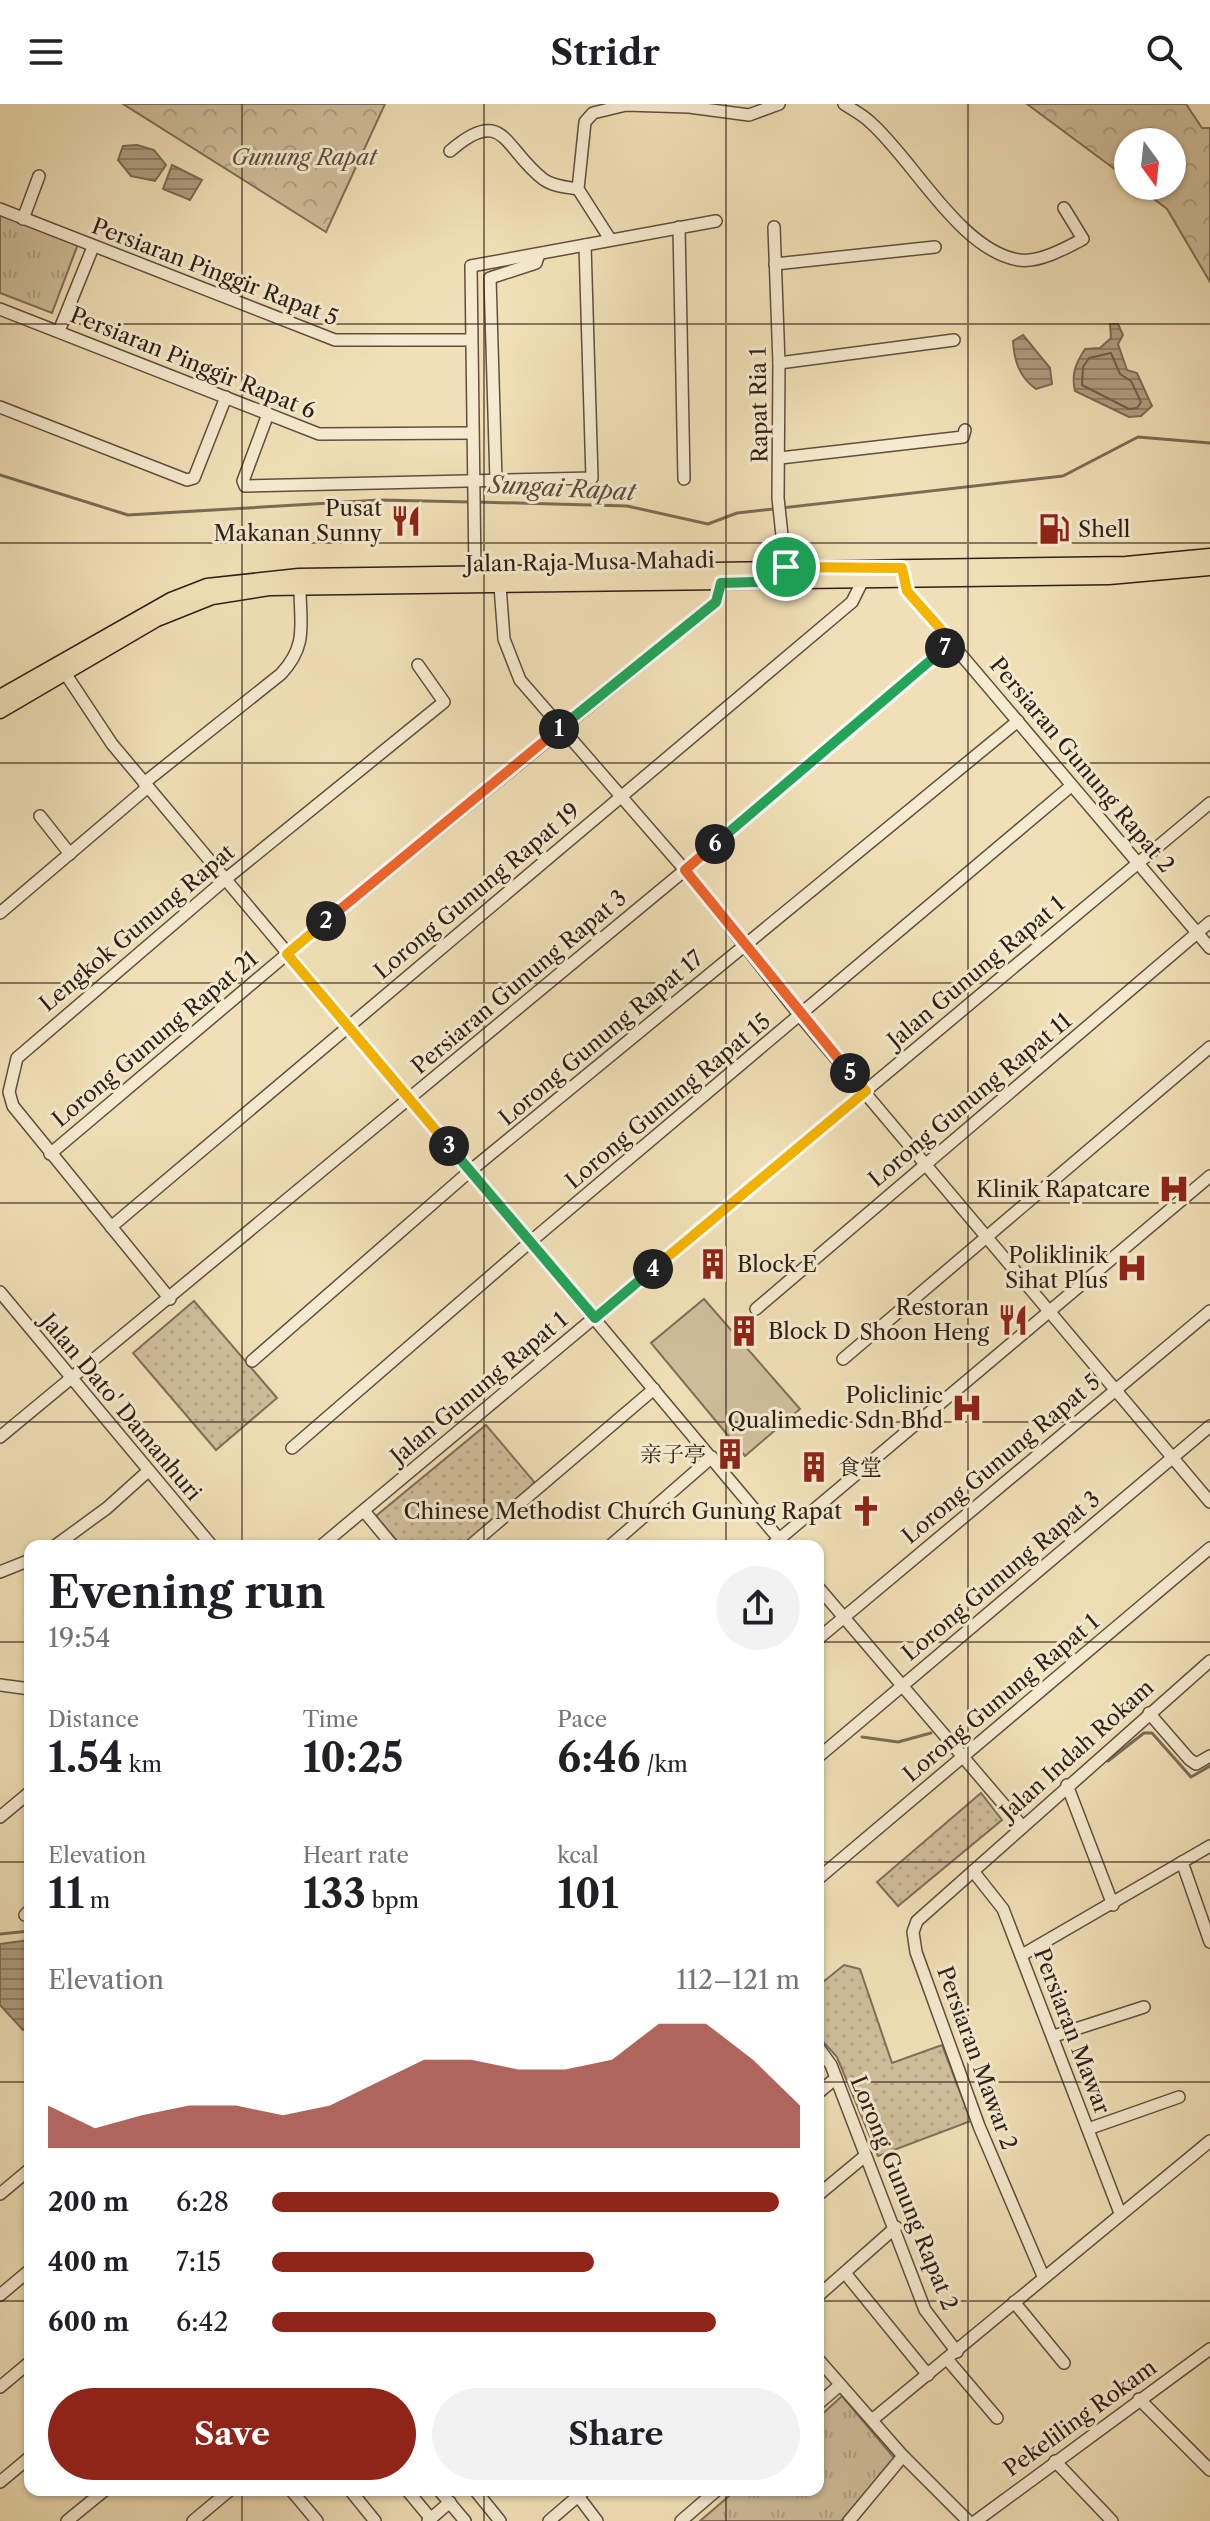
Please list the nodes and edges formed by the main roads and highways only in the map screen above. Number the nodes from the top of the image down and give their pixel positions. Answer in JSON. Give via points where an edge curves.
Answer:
{"nodes":[{"id":1,"x":1210,"y":556,"type":"edge"},
{"id":2,"x":1210,"y":568,"type":"edge"},
{"id":3,"x":475,"y":574,"type":"junction"},
{"id":4,"x":786,"y":574,"type":"junction"},
{"id":5,"x":902,"y":574,"type":"junction"},
{"id":6,"x":444,"y":586,"type":"junction"},
{"id":7,"x":499,"y":586,"type":"junction"},
{"id":8,"x":61,"y":667,"type":"junction"},
{"id":9,"x":2,"y":701,"type":"edge"}],
"edges":[{"from":1,"to":5,"type":"main road","name":"Jalan Raja Musa Mahadi"},
{"from":2,"to":5,"type":"main road","name":"Jalan Raja Musa Mahadi","via":[[1128,577]]},
{"from":3,"to":4,"type":"main road","name":"Jalan Raja Musa Mahadi"},
{"from":3,"to":6,"type":"main road","via":[[465,583]]},
{"from":3,"to":7,"type":"main road","via":[[480,582]]},
{"from":3,"to":8,"type":"main road","name":"Jalan Raja Musa Mahadi","via":[[299,576],[207,586],[135,618]]},
{"from":4,"to":5,"type":"main road","name":"Jalan Raja Musa Mahadi"},
{"from":4,"to":5,"type":"main road","name":"Jalan Raja Musa Mahadi","via":[[863,580]]},
{"from":4,"to":7,"type":"main road","name":"Jalan Raja Musa Mahadi","via":[[721,583]]},
{"from":6,"to":7,"type":"main road","name":"Jalan Raja Musa Mahadi"},
{"from":6,"to":8,"type":"main road","name":"Jalan Raja Musa Mahadi","via":[[269,588],[212,597]]},
{"from":8,"to":9,"type":"main road","name":"Jalan Raja Musa Mahadi"}]}
